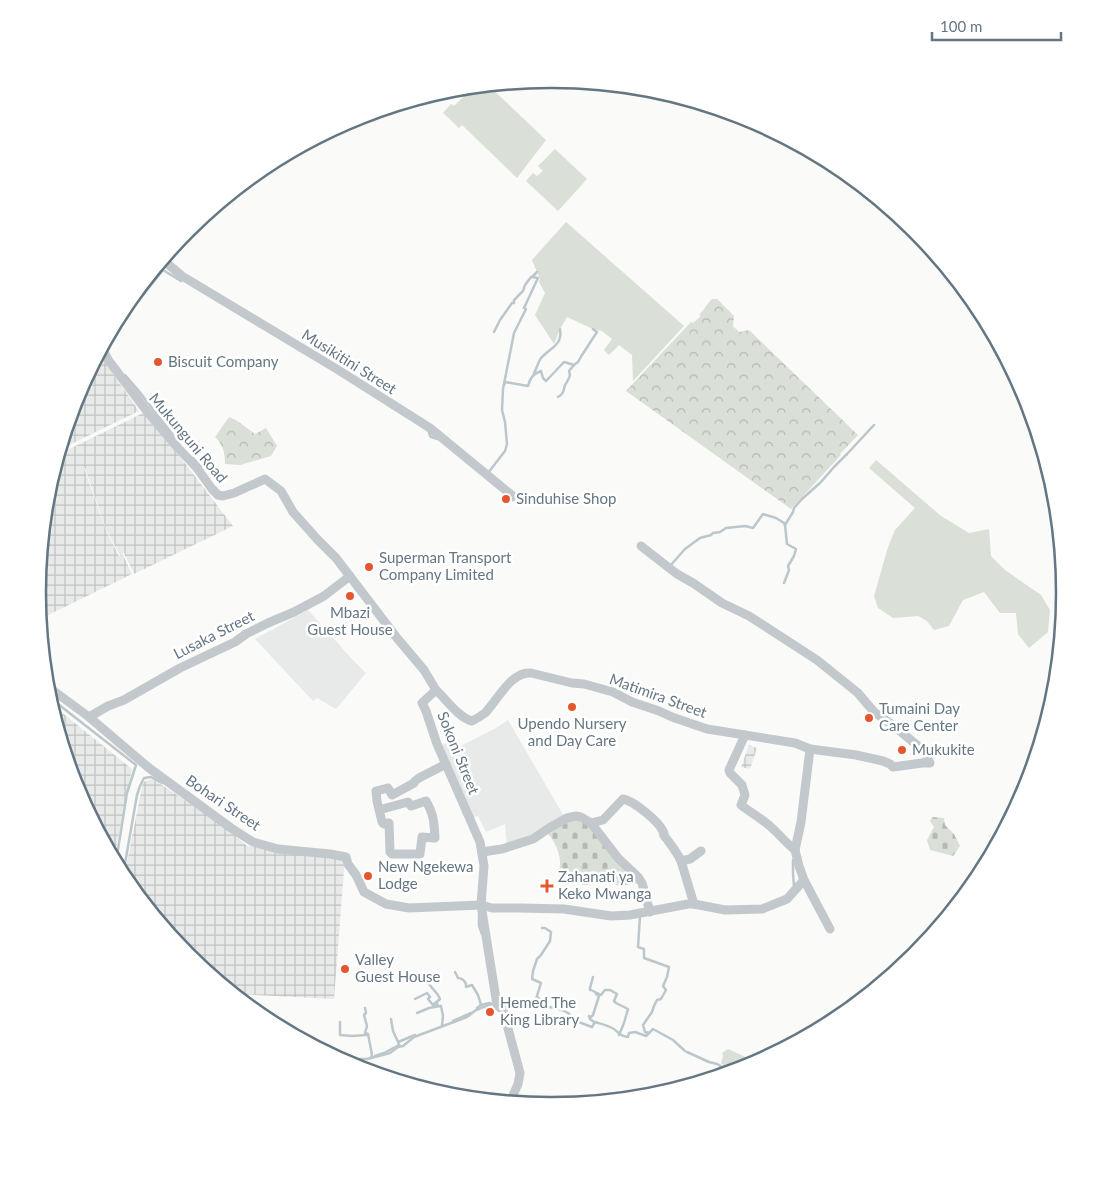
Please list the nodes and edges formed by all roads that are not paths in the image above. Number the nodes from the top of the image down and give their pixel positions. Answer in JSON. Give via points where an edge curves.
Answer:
{"nodes":[{"id":1,"x":168,"y":264,"type":"edge"},
{"id":2,"x":106,"y":355,"type":"edge"},
{"id":3,"x":514,"y":497,"type":"dead end"},
{"id":4,"x":641,"y":546,"type":"dead end"},
{"id":5,"x":350,"y":576,"type":"junction"},
{"id":6,"x":436,"y":690,"type":"junction"},
{"id":7,"x":56,"y":693,"type":"edge"},
{"id":8,"x":89,"y":717,"type":"junction"},
{"id":9,"x":745,"y":735,"type":"junction"},
{"id":10,"x":810,"y":749,"type":"junction"},
{"id":11,"x":446,"y":764,"type":"junction"},
{"id":12,"x":379,"y":810,"type":"junction"},
{"id":13,"x":591,"y":823,"type":"junction"},
{"id":14,"x":795,"y":850,"type":"junction"},
{"id":15,"x":701,"y":851,"type":"dead end"},
{"id":16,"x":482,"y":853,"type":"junction"},
{"id":17,"x":681,"y":861,"type":"junction"},
{"id":18,"x":804,"y":880,"type":"junction"},
{"id":19,"x":694,"y":904,"type":"junction"},
{"id":20,"x":481,"y":905,"type":"junction"},
{"id":21,"x":650,"y":912,"type":"junction"},
{"id":22,"x":830,"y":929,"type":"dead end"},
{"id":23,"x":513,"y":1096,"type":"edge"}],
"edges":[{"from":1,"to":3,"type":"street","name":"Musikitini Street","via":[[182,276],[430,428]]},
{"from":2,"to":5,"type":"street","name":"Mukunguni Road","via":[[146,410],[218,495],[234,493],[265,479],[281,492],[293,512]]},
{"from":4,"to":10,"type":"street","name":"Matimira Street","via":[[677,574],[817,660],[858,693],[874,712],[924,751],[930,763],[893,767],[848,754]]},
{"from":5,"to":6,"type":"street"},
{"from":5,"to":8,"type":"street","name":"Lusaka Street","via":[[294,612]]},
{"from":6,"to":9,"type":"street","name":"Matimira Street","via":[[466,720],[472,721],[483,715],[516,677],[531,673],[613,692],[707,729]]},
{"from":6,"to":11,"type":"street","name":"Sokoni Street","via":[[422,703]]},
{"from":7,"to":8,"type":"street","name":"Bohari Street"},
{"from":8,"to":20,"type":"street","name":"Bohari Street","via":[[157,774],[252,842],[278,849],[346,857],[364,892],[386,904],[409,908]]},
{"from":9,"to":10,"type":"street","name":"Matimira Street","via":[[795,743]]},
{"from":9,"to":14,"type":"street","via":[[729,770],[742,785],[745,795],[741,805]]},
{"from":10,"to":14,"type":"street"},
{"from":11,"to":12,"type":"street","via":[[392,796],[388,788],[376,791]]},
{"from":11,"to":16,"type":"street","name":"Sokoni Street"},
{"from":12,"to":12,"type":"street","via":[[408,802],[412,806],[426,800],[435,822],[435,838],[422,837],[420,854],[392,854],[389,823],[382,824]]},
{"from":13,"to":16,"type":"street","via":[[581,817],[567,818],[533,840]]},
{"from":13,"to":17,"type":"street","via":[[603,820],[623,799],[631,801],[662,830]]},
{"from":13,"to":21,"type":"street","via":[[618,858],[638,876]]},
{"from":14,"to":18,"type":"street"},
{"from":15,"to":17,"type":"street"},
{"from":16,"to":20,"type":"street","name":"Sokoni Street"},
{"from":17,"to":19,"type":"street"},
{"from":18,"to":19,"type":"street","via":[[788,899],[762,909],[725,910]]},
{"from":18,"to":22,"type":"street"},
{"from":19,"to":21,"type":"street"},
{"from":20,"to":21,"type":"street","via":[[564,909],[611,916]]},
{"from":20,"to":23,"type":"street","name":"Sokoni Street","via":[[497,1006],[503,1010],[520,1073]]}]}
